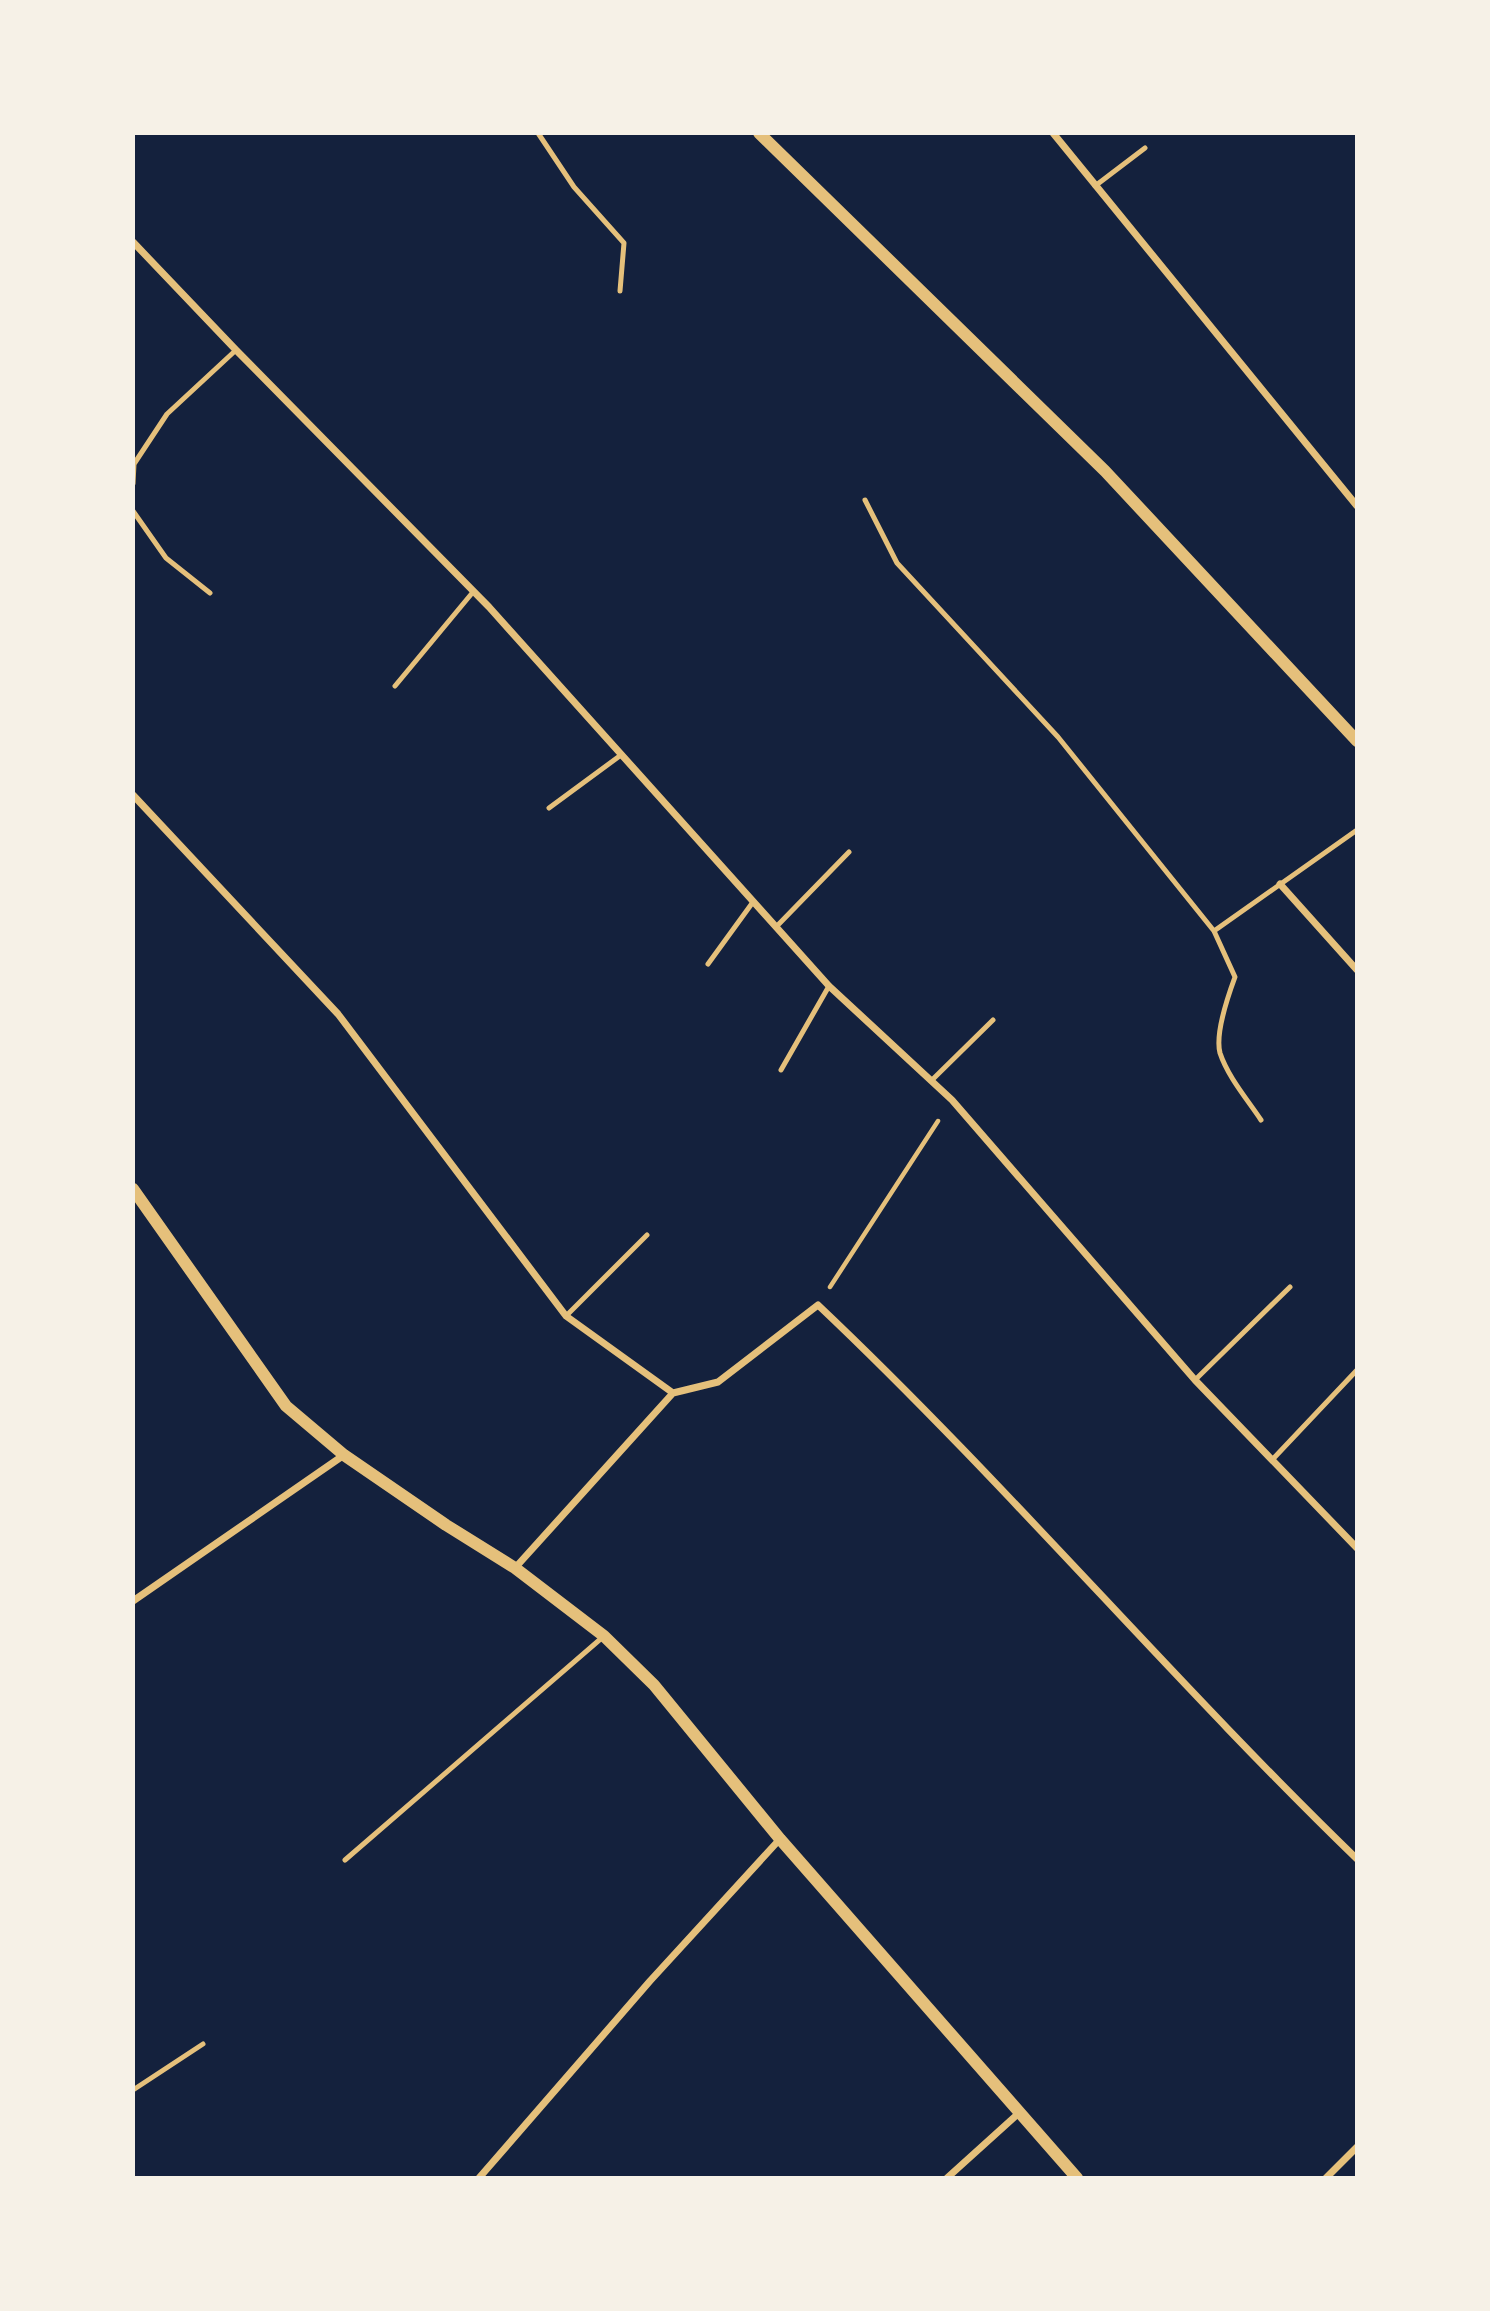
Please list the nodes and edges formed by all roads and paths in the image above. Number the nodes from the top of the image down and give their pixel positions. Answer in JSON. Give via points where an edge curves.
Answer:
{"nodes":[{"id":1,"x":538,"y":133,"type":"edge"},
{"id":2,"x":759,"y":133,"type":"edge"},
{"id":3,"x":1053,"y":133,"type":"edge"},
{"id":4,"x":1145,"y":148,"type":"dead end"},
{"id":5,"x":1095,"y":186,"type":"junction"},
{"id":6,"x":133,"y":242,"type":"edge"},
{"id":7,"x":620,"y":291,"type":"dead end"},
{"id":8,"x":236,"y":350,"type":"junction"},
{"id":9,"x":133,"y":484,"type":"edge"},
{"id":10,"x":866,"y":500,"type":"dead end"},
{"id":11,"x":1357,"y":506,"type":"edge"},
{"id":12,"x":133,"y":512,"type":"edge"},
{"id":13,"x":473,"y":592,"type":"junction"},
{"id":14,"x":210,"y":593,"type":"dead end"},
{"id":15,"x":395,"y":686,"type":"dead end"},
{"id":16,"x":1357,"y":741,"type":"edge"},
{"id":17,"x":621,"y":755,"type":"junction"},
{"id":18,"x":133,"y":794,"type":"edge"},
{"id":19,"x":549,"y":808,"type":"dead end"},
{"id":20,"x":1357,"y":830,"type":"edge"},
{"id":21,"x":849,"y":852,"type":"dead end"},
{"id":22,"x":1280,"y":884,"type":"junction"},
{"id":23,"x":753,"y":902,"type":"junction"},
{"id":24,"x":776,"y":927,"type":"junction"},
{"id":25,"x":1214,"y":931,"type":"junction"},
{"id":26,"x":708,"y":964,"type":"dead end"},
{"id":27,"x":1357,"y":970,"type":"edge"},
{"id":28,"x":829,"y":986,"type":"junction"},
{"id":29,"x":993,"y":1020,"type":"dead end"},
{"id":30,"x":780,"y":1070,"type":"dead end"},
{"id":31,"x":932,"y":1080,"type":"junction"},
{"id":32,"x":952,"y":1100,"type":"junction"},
{"id":33,"x":1261,"y":1120,"type":"dead end"},
{"id":34,"x":133,"y":1189,"type":"edge"},
{"id":35,"x":647,"y":1234,"type":"dead end"},
{"id":36,"x":1290,"y":1287,"type":"dead end"},
{"id":37,"x":818,"y":1305,"type":"junction"},
{"id":38,"x":566,"y":1316,"type":"junction"},
{"id":39,"x":1357,"y":1370,"type":"edge"},
{"id":40,"x":1195,"y":1380,"type":"junction"},
{"id":41,"x":673,"y":1393,"type":"junction"},
{"id":42,"x":344,"y":1455,"type":"junction"},
{"id":43,"x":1272,"y":1460,"type":"junction"},
{"id":44,"x":1357,"y":1548,"type":"edge"},
{"id":45,"x":514,"y":1568,"type":"junction"},
{"id":46,"x":133,"y":1601,"type":"edge"},
{"id":47,"x":604,"y":1636,"type":"junction"},
{"id":48,"x":780,"y":1839,"type":"junction"},
{"id":49,"x":1357,"y":1859,"type":"edge"},
{"id":50,"x":345,"y":1860,"type":"dead end"},
{"id":51,"x":203,"y":2044,"type":"dead end"},
{"id":52,"x":133,"y":2090,"type":"edge"},
{"id":53,"x":1020,"y":2112,"type":"junction"},
{"id":54,"x":1357,"y":2147,"type":"edge"},
{"id":55,"x":479,"y":2178,"type":"edge"},
{"id":56,"x":947,"y":2178,"type":"edge"},
{"id":57,"x":1077,"y":2178,"type":"edge"},
{"id":58,"x":1326,"y":2178,"type":"edge"}],
"edges":[{"from":1,"to":7,"type":"lane","via":[[574,187],[624,243]]},
{"from":2,"to":16,"type":"street","via":[[1105,471]]},
{"from":3,"to":5,"type":"street"},
{"from":4,"to":5,"type":"lane"},
{"from":5,"to":11,"type":"street"},
{"from":6,"to":8,"type":"street"},
{"from":8,"to":9,"type":"lane","via":[[167,414],[134,464]]},
{"from":8,"to":13,"type":"street"},
{"from":10,"to":25,"type":"lane","via":[[897,562],[1058,737]]},
{"from":12,"to":14,"type":"lane","via":[[166,558]]},
{"from":13,"to":15,"type":"lane"},
{"from":13,"to":17,"type":"street"},
{"from":17,"to":19,"type":"lane"},
{"from":17,"to":23,"type":"street"},
{"from":18,"to":38,"type":"street","via":[[338,1014]]},
{"from":20,"to":22,"type":"lane"},
{"from":21,"to":24,"type":"lane"},
{"from":22,"to":25,"type":"lane"},
{"from":22,"to":27,"type":"street"},
{"from":23,"to":24,"type":"street"},
{"from":23,"to":26,"type":"lane"},
{"from":24,"to":28,"type":"street"},
{"from":25,"to":33,"type":"lane","via":[[1235,977],[1223,1009],[1219,1051]]},
{"from":28,"to":30,"type":"lane"},
{"from":28,"to":31,"type":"street"},
{"from":29,"to":31,"type":"lane"},
{"from":31,"to":32,"type":"street"},
{"from":32,"to":37,"type":"path"},
{"from":32,"to":40,"type":"street"},
{"from":34,"to":42,"type":"street","via":[[286,1406]]},
{"from":35,"to":38,"type":"lane"},
{"from":36,"to":40,"type":"lane"},
{"from":37,"to":41,"type":"street","via":[[718,1382]]},
{"from":37,"to":49,"type":"street","via":[[890,1373],[1279,1784]]},
{"from":38,"to":41,"type":"street"},
{"from":39,"to":43,"type":"lane"},
{"from":40,"to":43,"type":"street"},
{"from":41,"to":45,"type":"street"},
{"from":42,"to":45,"type":"street"},
{"from":42,"to":46,"type":"street"},
{"from":43,"to":44,"type":"street"},
{"from":45,"to":47,"type":"street"},
{"from":47,"to":48,"type":"street","via":[[654,1685]]},
{"from":47,"to":50,"type":"lane"},
{"from":48,"to":53,"type":"street"},
{"from":48,"to":55,"type":"street"},
{"from":51,"to":52,"type":"lane"},
{"from":53,"to":56,"type":"street"},
{"from":53,"to":57,"type":"street"},
{"from":54,"to":58,"type":"street"}]}
